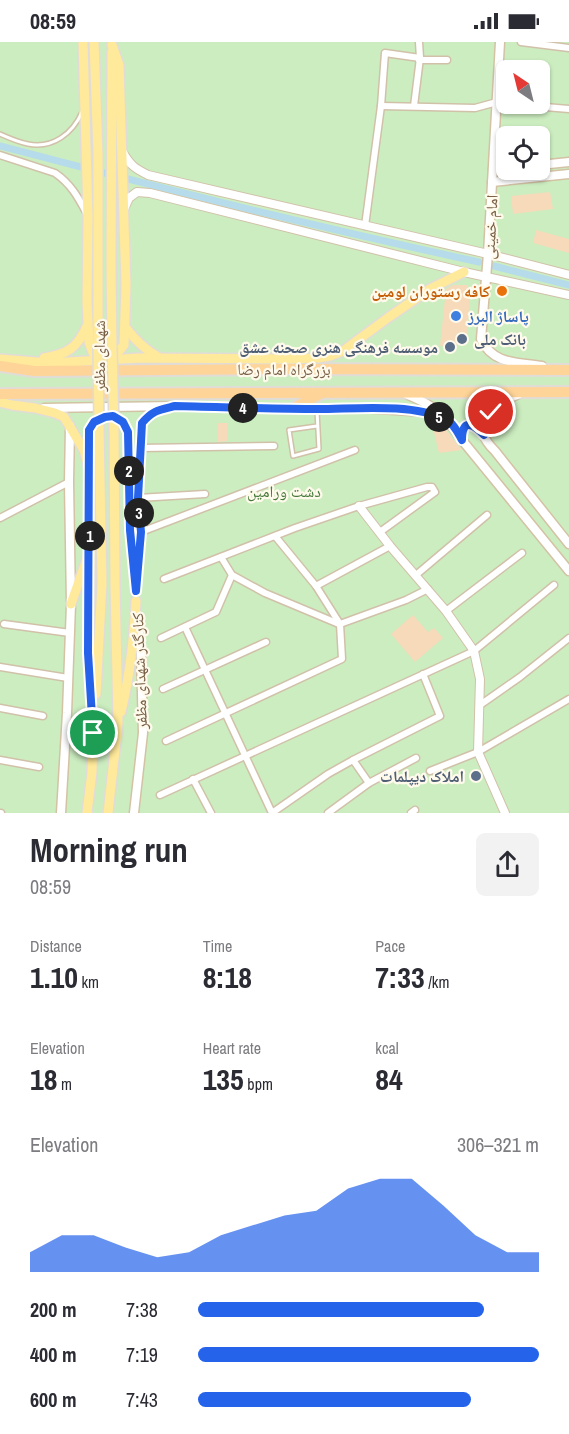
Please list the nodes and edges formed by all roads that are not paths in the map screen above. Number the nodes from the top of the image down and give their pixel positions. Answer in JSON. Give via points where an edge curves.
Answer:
{"nodes":[{"id":1,"x":83,"y":42,"type":"edge"},
{"id":2,"x":94,"y":42,"type":"edge"},
{"id":3,"x":419,"y":42,"type":"edge"},
{"id":4,"x":500,"y":42,"type":"edge"},
{"id":5,"x":521,"y":42,"type":"edge"},
{"id":6,"x":112,"y":44,"type":"edge"},
{"id":7,"x":569,"y":48,"type":"edge"},
{"id":8,"x":419,"y":59,"type":"junction"},
{"id":9,"x":447,"y":60,"type":"dead end"},
{"id":10,"x":499,"y":60,"type":"edge"},
{"id":11,"x":85,"y":101,"type":"junction"},
{"id":12,"x":496,"y":102,"type":"edge"},
{"id":13,"x":381,"y":106,"type":"junction"},
{"id":14,"x":414,"y":106,"type":"junction"},
{"id":15,"x":550,"y":107,"type":"edge"},
{"id":16,"x":569,"y":109,"type":"edge"},
{"id":17,"x":496,"y":114,"type":"edge"},
{"id":18,"x":0,"y":134,"type":"edge"},
{"id":19,"x":121,"y":154,"type":"junction"},
{"id":20,"x":0,"y":155,"type":"edge"},
{"id":21,"x":569,"y":162,"type":"edge"},
{"id":22,"x":550,"y":164,"type":"edge"},
{"id":23,"x":493,"y":170,"type":"junction"},
{"id":24,"x":496,"y":170,"type":"edge"},
{"id":25,"x":569,"y":174,"type":"edge"},
{"id":26,"x":492,"y":182,"type":"junction"},
{"id":27,"x":123,"y":212,"type":"junction"},
{"id":28,"x":88,"y":216,"type":"junction"},
{"id":29,"x":365,"y":226,"type":"junction"},
{"id":30,"x":488,"y":254,"type":"junction"},
{"id":31,"x":464,"y":272,"type":"junction"},
{"id":32,"x":569,"y":274,"type":"edge"},
{"id":33,"x":487,"y":276,"type":"junction"},
{"id":34,"x":569,"y":295,"type":"edge"},
{"id":35,"x":88,"y":324,"type":"junction"},
{"id":36,"x":125,"y":327,"type":"junction"},
{"id":37,"x":159,"y":358,"type":"junction"},
{"id":38,"x":0,"y":360,"type":"edge"},
{"id":39,"x":28,"y":361,"type":"junction"},
{"id":40,"x":0,"y":366,"type":"edge"},
{"id":41,"x":565,"y":370,"type":"edge"},
{"id":42,"x":525,"y":392,"type":"junction"},
{"id":43,"x":569,"y":392,"type":"edge"},
{"id":44,"x":322,"y":393,"type":"junction"},
{"id":45,"x":403,"y":393,"type":"junction"},
{"id":46,"x":0,"y":394,"type":"edge"},
{"id":47,"x":0,"y":402,"type":"edge"},
{"id":48,"x":175,"y":406,"type":"junction"},
{"id":49,"x":35,"y":408,"type":"junction"},
{"id":50,"x":294,"y":408,"type":"junction"},
{"id":51,"x":317,"y":409,"type":"junction"},
{"id":52,"x":448,"y":420,"type":"junction"},
{"id":53,"x":70,"y":426,"type":"junction"},
{"id":54,"x":317,"y":426,"type":"junction"},
{"id":55,"x":484,"y":435,"type":"junction"},
{"id":56,"x":462,"y":440,"type":"junction"},
{"id":57,"x":273,"y":447,"type":"dead end"},
{"id":58,"x":140,"y":448,"type":"junction"},
{"id":59,"x":355,"y":450,"type":"dead end"},
{"id":60,"x":89,"y":468,"type":"junction"},
{"id":61,"x":69,"y":482,"type":"junction"},
{"id":62,"x":205,"y":494,"type":"dead end"},
{"id":63,"x":138,"y":498,"type":"junction"},
{"id":64,"x":359,"y":506,"type":"junction"},
{"id":65,"x":487,"y":515,"type":"dead end"},
{"id":66,"x":0,"y":518,"type":"edge"},
{"id":67,"x":141,"y":532,"type":"junction"},
{"id":68,"x":380,"y":532,"type":"junction"},
{"id":69,"x":275,"y":536,"type":"junction"},
{"id":70,"x":569,"y":544,"type":"edge"},
{"id":71,"x":390,"y":546,"type":"junction"},
{"id":72,"x":522,"y":553,"type":"dead end"},
{"id":73,"x":90,"y":554,"type":"junction"},
{"id":74,"x":221,"y":557,"type":"junction"},
{"id":75,"x":569,"y":571,"type":"edge"},
{"id":76,"x":232,"y":575,"type":"junction"},
{"id":77,"x":416,"y":576,"type":"junction"},
{"id":78,"x":164,"y":579,"type":"dead end"},
{"id":79,"x":554,"y":585,"type":"dead end"},
{"id":80,"x":316,"y":586,"type":"junction"},
{"id":81,"x":428,"y":590,"type":"junction"},
{"id":82,"x":136,"y":591,"type":"junction"},
{"id":83,"x":136,"y":601,"type":"junction"},
{"id":84,"x":70,"y":604,"type":"junction"},
{"id":85,"x":446,"y":611,"type":"junction"},
{"id":86,"x":4,"y":624,"type":"dead end"},
{"id":87,"x":340,"y":624,"type":"junction"},
{"id":88,"x":185,"y":627,"type":"junction"},
{"id":89,"x":70,"y":633,"type":"junction"},
{"id":90,"x":161,"y":638,"type":"dead end"},
{"id":91,"x":569,"y":638,"type":"edge"},
{"id":92,"x":266,"y":642,"type":"dead end"},
{"id":93,"x":474,"y":651,"type":"junction"},
{"id":94,"x":0,"y":667,"type":"edge"},
{"id":95,"x":205,"y":670,"type":"junction"},
{"id":96,"x":423,"y":674,"type":"junction"},
{"id":97,"x":68,"y":678,"type":"junction"},
{"id":98,"x":163,"y":689,"type":"dead end"},
{"id":99,"x":569,"y":699,"type":"edge"},
{"id":100,"x":480,"y":705,"type":"junction"},
{"id":101,"x":0,"y":708,"type":"edge"},
{"id":102,"x":226,"y":713,"type":"junction"},
{"id":103,"x":43,"y":716,"type":"dead end"},
{"id":104,"x":118,"y":723,"type":"junction"},
{"id":105,"x":93,"y":733,"type":"junction"},
{"id":106,"x":166,"y":741,"type":"dead end"},
{"id":107,"x":478,"y":752,"type":"junction"},
{"id":108,"x":245,"y":756,"type":"junction"},
{"id":109,"x":416,"y":758,"type":"dead end"},
{"id":110,"x":0,"y":760,"type":"edge"},
{"id":111,"x":352,"y":760,"type":"junction"},
{"id":112,"x":39,"y":767,"type":"dead end"},
{"id":113,"x":430,"y":771,"type":"dead end"},
{"id":114,"x":193,"y":779,"type":"junction"},
{"id":115,"x":369,"y":783,"type":"junction"},
{"id":116,"x":160,"y":795,"type":"dead end"},
{"id":117,"x":502,"y":812,"type":"edge"},
{"id":118,"x":61,"y":813,"type":"edge"},
{"id":119,"x":87,"y":813,"type":"edge"},
{"id":120,"x":108,"y":813,"type":"edge"},
{"id":121,"x":134,"y":813,"type":"edge"},
{"id":122,"x":211,"y":813,"type":"edge"},
{"id":123,"x":272,"y":813,"type":"edge"},
{"id":124,"x":328,"y":813,"type":"edge"}],
"edges":[{"from":1,"to":11,"type":"main road"},
{"from":2,"to":105,"type":"main road","name":"شهدای مظفر","bridge":true,"via":[[102,584]]},
{"from":3,"to":8,"type":"street"},
{"from":4,"to":10,"type":"main road","name":"امام خمینی"},
{"from":5,"to":7,"type":"street"},
{"from":6,"to":19,"type":"main road","via":[[119,65]]},
{"from":6,"to":104,"type":"main road","name":"شهدای مظفر","bridge":true},
{"from":8,"to":9,"type":"street"},
{"from":8,"to":13,"type":"street","via":[[385,53]]},
{"from":8,"to":14,"type":"street"},
{"from":11,"to":18,"type":"lane","via":[[73,128],[56,141],[30,145]]},
{"from":11,"to":28,"type":"main road"},
{"from":12,"to":14,"type":"street","via":[[475,108]]},
{"from":13,"to":14,"type":"street"},
{"from":13,"to":29,"type":"street"},
{"from":15,"to":16,"type":"street"},
{"from":17,"to":23,"type":"main road","name":"امام خمینی"},
{"from":19,"to":27,"type":"main road"},
{"from":19,"to":29,"type":"street","via":[[148,176]]},
{"from":20,"to":28,"type":"street","via":[[55,173],[73,189]]},
{"from":21,"to":22,"type":"main road"},
{"from":23,"to":24,"type":"main road"},
{"from":23,"to":26,"type":"main road","name":"امام خمینی"},
{"from":25,"to":26,"type":"main road"},
{"from":26,"to":30,"type":"main road","name":"امام خمینی"},
{"from":27,"to":31,"type":"street","via":[[129,198],[137,192],[150,193]]},
{"from":27,"to":36,"type":"main road"},
{"from":28,"to":35,"type":"main road"},
{"from":29,"to":30,"type":"street"},
{"from":30,"to":32,"type":"street"},
{"from":30,"to":33,"type":"main road","name":"امام خمینی"},
{"from":31,"to":33,"type":"street"},
{"from":31,"to":37,"type":"main road","via":[[430,289],[343,351],[330,356]]},
{"from":33,"to":34,"type":"street"},
{"from":33,"to":41,"type":"main road","name":"امام خمینی","via":[[482,339],[485,347],[508,361]]},
{"from":35,"to":36,"type":"main road","via":[[93,353],[109,357],[124,345]]},
{"from":35,"to":39,"type":"main road","via":[[77,345],[67,352]]},
{"from":36,"to":37,"type":"main road","via":[[134,340]]},
{"from":37,"to":39,"type":"main road"},
{"from":38,"to":39,"type":"main road"},
{"from":40,"to":41,"type":"highway","name":"بزرگراه امام رضا","via":[[34,371]]},
{"from":42,"to":43,"type":"highway","name":"بزرگراه امام رضا"},
{"from":42,"to":45,"type":"highway","name":"بزرگراه امام رضا"},
{"from":42,"to":55,"type":"main road","via":[[491,412],[485,419]]},
{"from":44,"to":45,"type":"highway","name":"بزرگراه امام رضا"},
{"from":44,"to":46,"type":"highway","name":"بزرگراه امام رضا"},
{"from":44,"to":50,"type":"highway"},
{"from":45,"to":52,"type":"main road","via":[[429,404]]},
{"from":47,"to":49,"type":"main road"},
{"from":48,"to":49,"type":"main road"},
{"from":48,"to":50,"type":"main road"},
{"from":48,"to":58,"type":"main road","name":"کنارگذر شهدای مظفر","via":[[154,412],[142,423]]},
{"from":49,"to":53,"type":"main road","via":[[64,417]]},
{"from":50,"to":51,"type":"main road"},
{"from":51,"to":52,"type":"main road","via":[[411,410]]},
{"from":51,"to":54,"type":"lane"},
{"from":52,"to":56,"type":"main road"},
{"from":53,"to":60,"type":"main road"},
{"from":53,"to":61,"type":"main road"},
{"from":54,"to":54,"type":"lane","via":[[319,449],[293,456],[289,430]]},
{"from":55,"to":56,"type":"main road","via":[[468,425]]},
{"from":55,"to":70,"type":"main road"},
{"from":56,"to":75,"type":"main road"},
{"from":57,"to":58,"type":"street"},
{"from":58,"to":63,"type":"main road","name":"کنارگذر شهدای مظفر"},
{"from":59,"to":67,"type":"street"},
{"from":60,"to":73,"type":"main road"},
{"from":60,"to":82,"type":"main road","via":[[89,430],[94,422],[113,416],[123,422],[128,432]]},
{"from":61,"to":66,"type":"street"},
{"from":61,"to":84,"type":"main road"},
{"from":62,"to":63,"type":"street"},
{"from":63,"to":67,"type":"main road","name":"کنارگذر شهدای مظفر"},
{"from":64,"to":68,"type":"street"},
{"from":64,"to":68,"type":"street","via":[[432,486],[435,492]]},
{"from":64,"to":69,"type":"street"},
{"from":65,"to":77,"type":"street"},
{"from":67,"to":82,"type":"main road","name":"کنارگذر شهدای مظفر"},
{"from":68,"to":71,"type":"street"},
{"from":69,"to":74,"type":"street"},
{"from":69,"to":80,"type":"street"},
{"from":71,"to":77,"type":"street"},
{"from":71,"to":80,"type":"street"},
{"from":72,"to":85,"type":"street"},
{"from":73,"to":84,"type":"main road"},
{"from":73,"to":105,"type":"main road","via":[[88,653]]},
{"from":74,"to":76,"type":"street"},
{"from":74,"to":78,"type":"street"},
{"from":76,"to":87,"type":"street"},
{"from":76,"to":88,"type":"street","via":[[216,612]]},
{"from":77,"to":81,"type":"street"},
{"from":79,"to":93,"type":"street"},
{"from":80,"to":87,"type":"street"},
{"from":81,"to":85,"type":"street"},
{"from":81,"to":87,"type":"street"},
{"from":82,"to":83,"type":"main road","name":"کنارگذر شهدای مظفر"},
{"from":83,"to":104,"type":"main road","via":[[128,684]]},
{"from":83,"to":121,"type":"main road","name":"کنارگذر شهدای مظفر","via":[[142,733]]},
{"from":84,"to":89,"type":"main road"},
{"from":85,"to":93,"type":"street"},
{"from":86,"to":89,"type":"street"},
{"from":87,"to":102,"type":"street","via":[[342,659]]},
{"from":88,"to":90,"type":"street"},
{"from":88,"to":95,"type":"street"},
{"from":89,"to":97,"type":"main road"},
{"from":91,"to":100,"type":"street"},
{"from":92,"to":95,"type":"street"},
{"from":93,"to":96,"type":"street"},
{"from":93,"to":100,"type":"street"},
{"from":94,"to":97,"type":"street"},
{"from":95,"to":98,"type":"street"},
{"from":95,"to":102,"type":"street"},
{"from":96,"to":108,"type":"street"},
{"from":96,"to":111,"type":"street","via":[[440,716]]},
{"from":97,"to":118,"type":"main road"},
{"from":99,"to":107,"type":"street"},
{"from":100,"to":107,"type":"street"},
{"from":101,"to":103,"type":"street"},
{"from":102,"to":106,"type":"street"},
{"from":102,"to":108,"type":"street"},
{"from":104,"to":120,"type":"main road","name":"شهدای مظفر"},
{"from":105,"to":119,"type":"main road","name":"شهدای مظفر"},
{"from":107,"to":113,"type":"street"},
{"from":107,"to":117,"type":"street"},
{"from":108,"to":114,"type":"street"},
{"from":108,"to":123,"type":"street"},
{"from":109,"to":115,"type":"street"},
{"from":110,"to":112,"type":"street"},
{"from":111,"to":115,"type":"street"},
{"from":111,"to":123,"type":"street"},
{"from":114,"to":116,"type":"street"},
{"from":114,"to":122,"type":"street"},
{"from":115,"to":124,"type":"street"}]}
